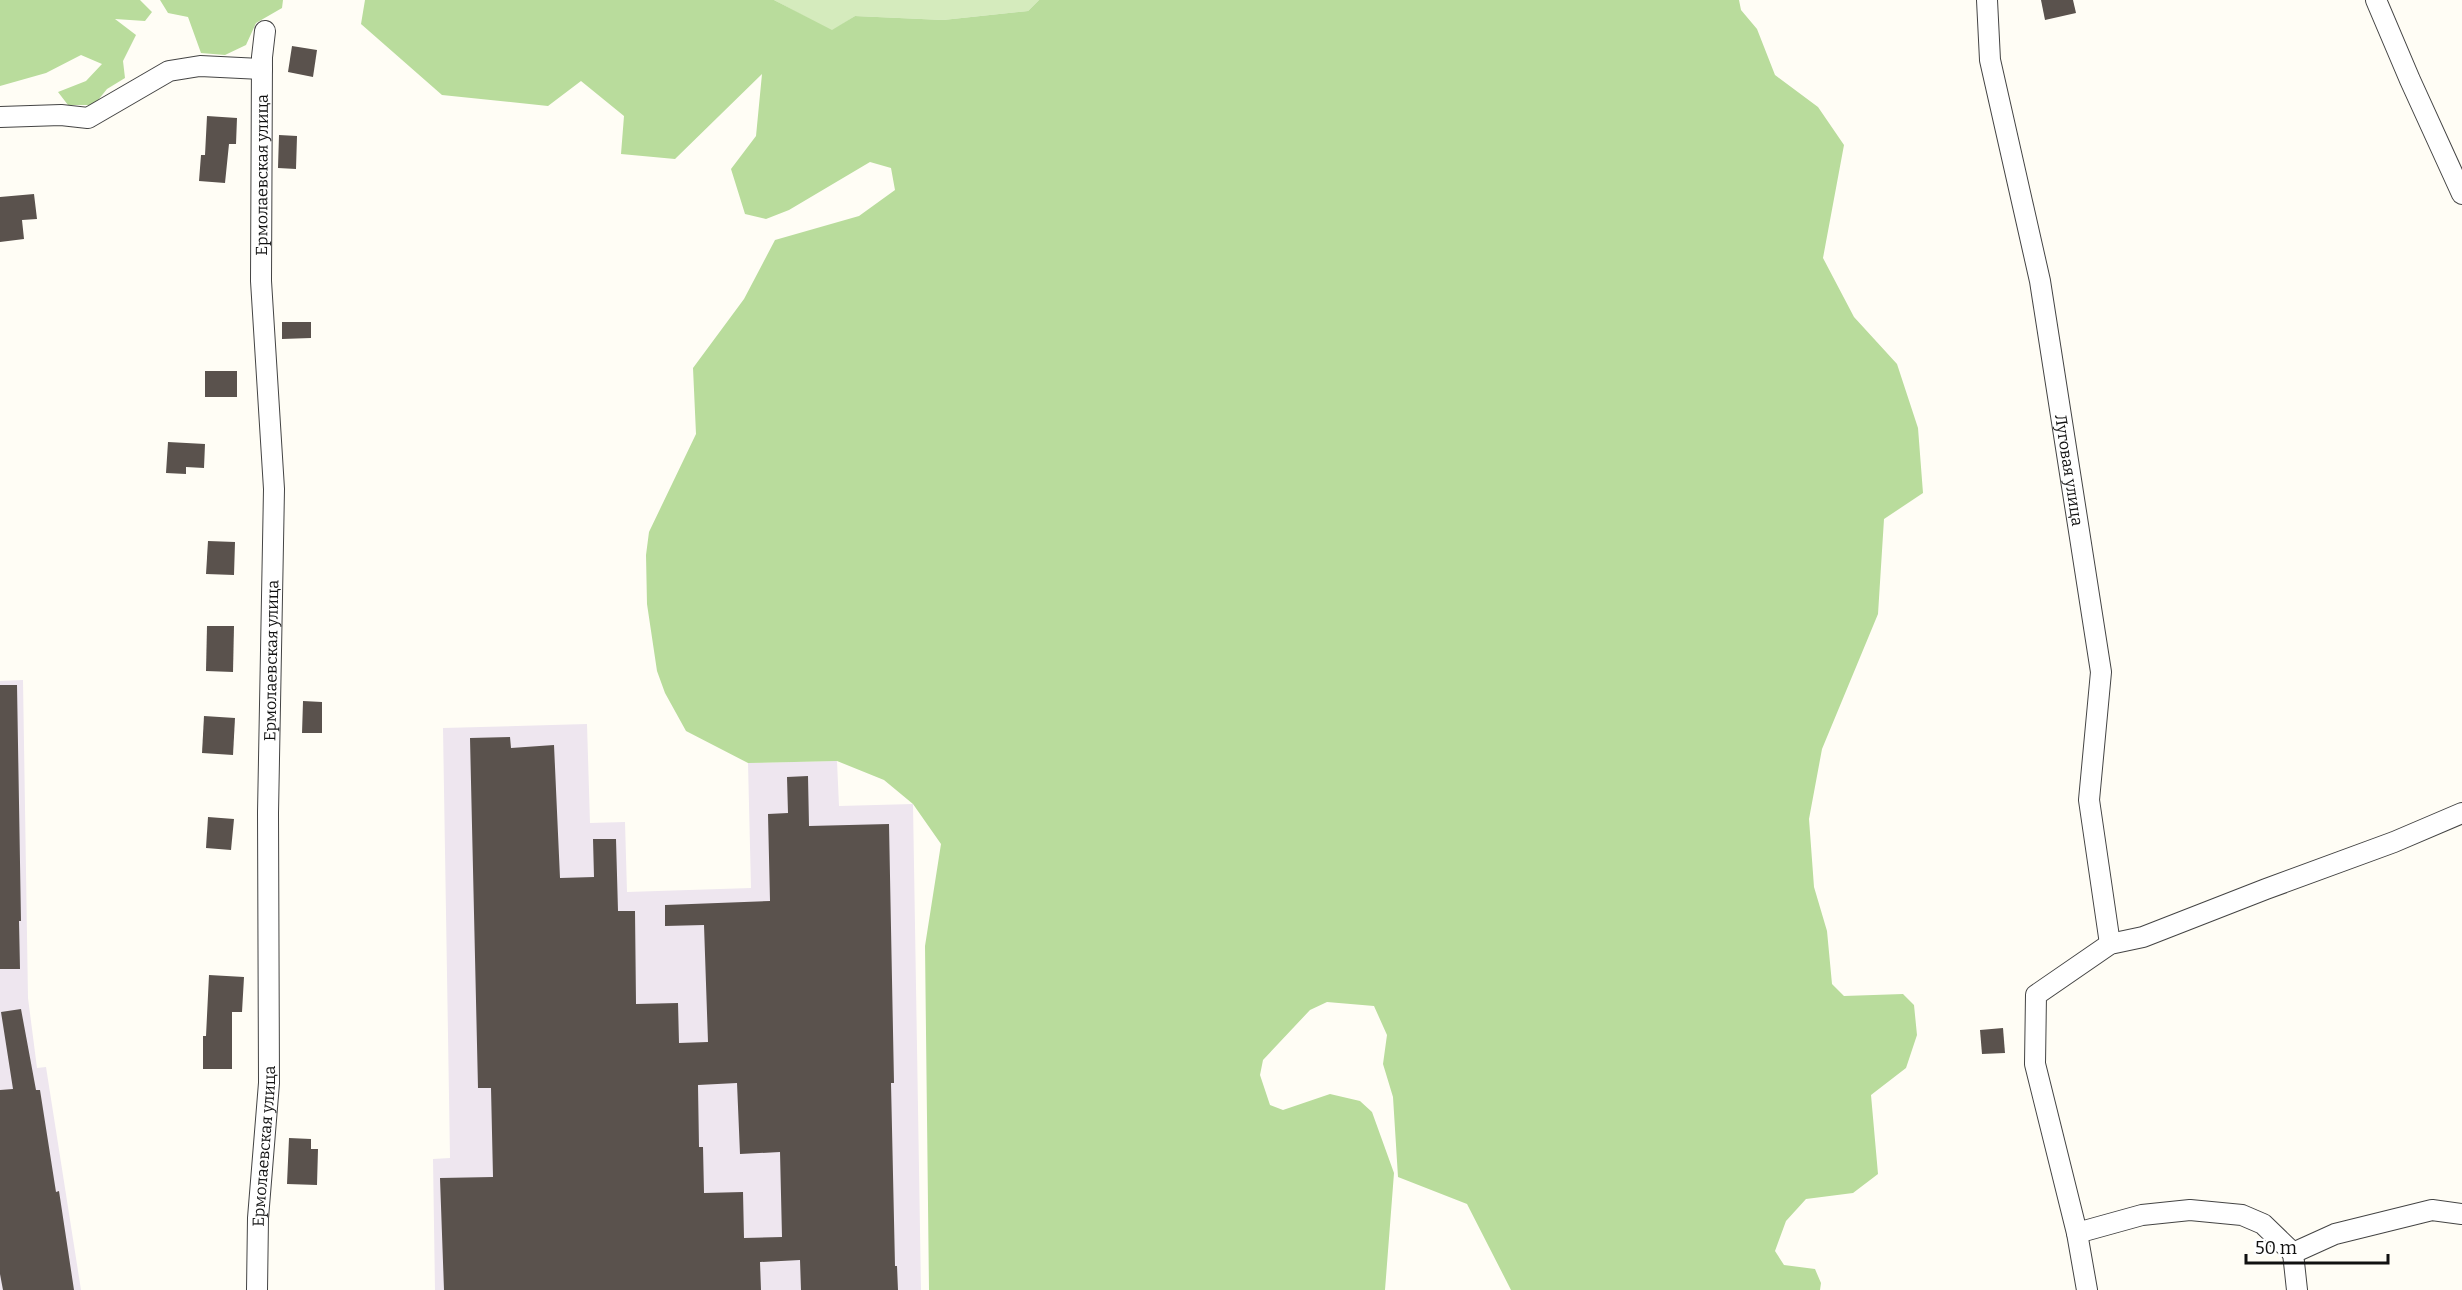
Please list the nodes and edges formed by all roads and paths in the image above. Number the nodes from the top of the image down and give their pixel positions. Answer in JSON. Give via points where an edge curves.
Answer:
{"nodes":[{"id":1,"x":1987,"y":0,"type":"edge"},
{"id":2,"x":2376,"y":0,"type":"edge"},
{"id":3,"x":265,"y":31,"type":"dead end"},
{"id":4,"x":262,"y":69,"type":"junction"},
{"id":5,"x":0,"y":117,"type":"edge"},
{"id":6,"x":2462,"y":194,"type":"edge"},
{"id":7,"x":2462,"y":813,"type":"edge"},
{"id":8,"x":2110,"y":944,"type":"junction"},
{"id":9,"x":2462,"y":1214,"type":"edge"},
{"id":10,"x":2077,"y":1233,"type":"junction"},
{"id":11,"x":2293,"y":1253,"type":"junction"},
{"id":12,"x":257,"y":1290,"type":"edge"},
{"id":13,"x":2088,"y":1290,"type":"edge"},
{"id":14,"x":2297,"y":1290,"type":"edge"}],
"edges":[{"from":1,"to":8,"type":"street","name":"Луговая улица","via":[[1990,60],[2040,281],[2101,672],[2089,800]]},
{"from":2,"to":6,"type":"street"},
{"from":3,"to":4,"type":"street","name":"Ермолаевская улица"},
{"from":4,"to":5,"type":"street","via":[[200,66],[169,71],[88,118]]},
{"from":4,"to":12,"type":"street","name":"Ермолаевская улица","via":[[261,280],[274,489],[268,813],[269,1083],[258,1218]]},
{"from":7,"to":8,"type":"street","via":[[2143,937]]},
{"from":8,"to":10,"type":"street","via":[[2036,995],[2035,1064]]},
{"from":9,"to":11,"type":"street","via":[[2432,1210],[2335,1234]]},
{"from":10,"to":11,"type":"street","via":[[2142,1215],[2200,1211],[2242,1215],[2263,1224]]},
{"from":10,"to":13,"type":"street"},
{"from":11,"to":14,"type":"street"}]}
